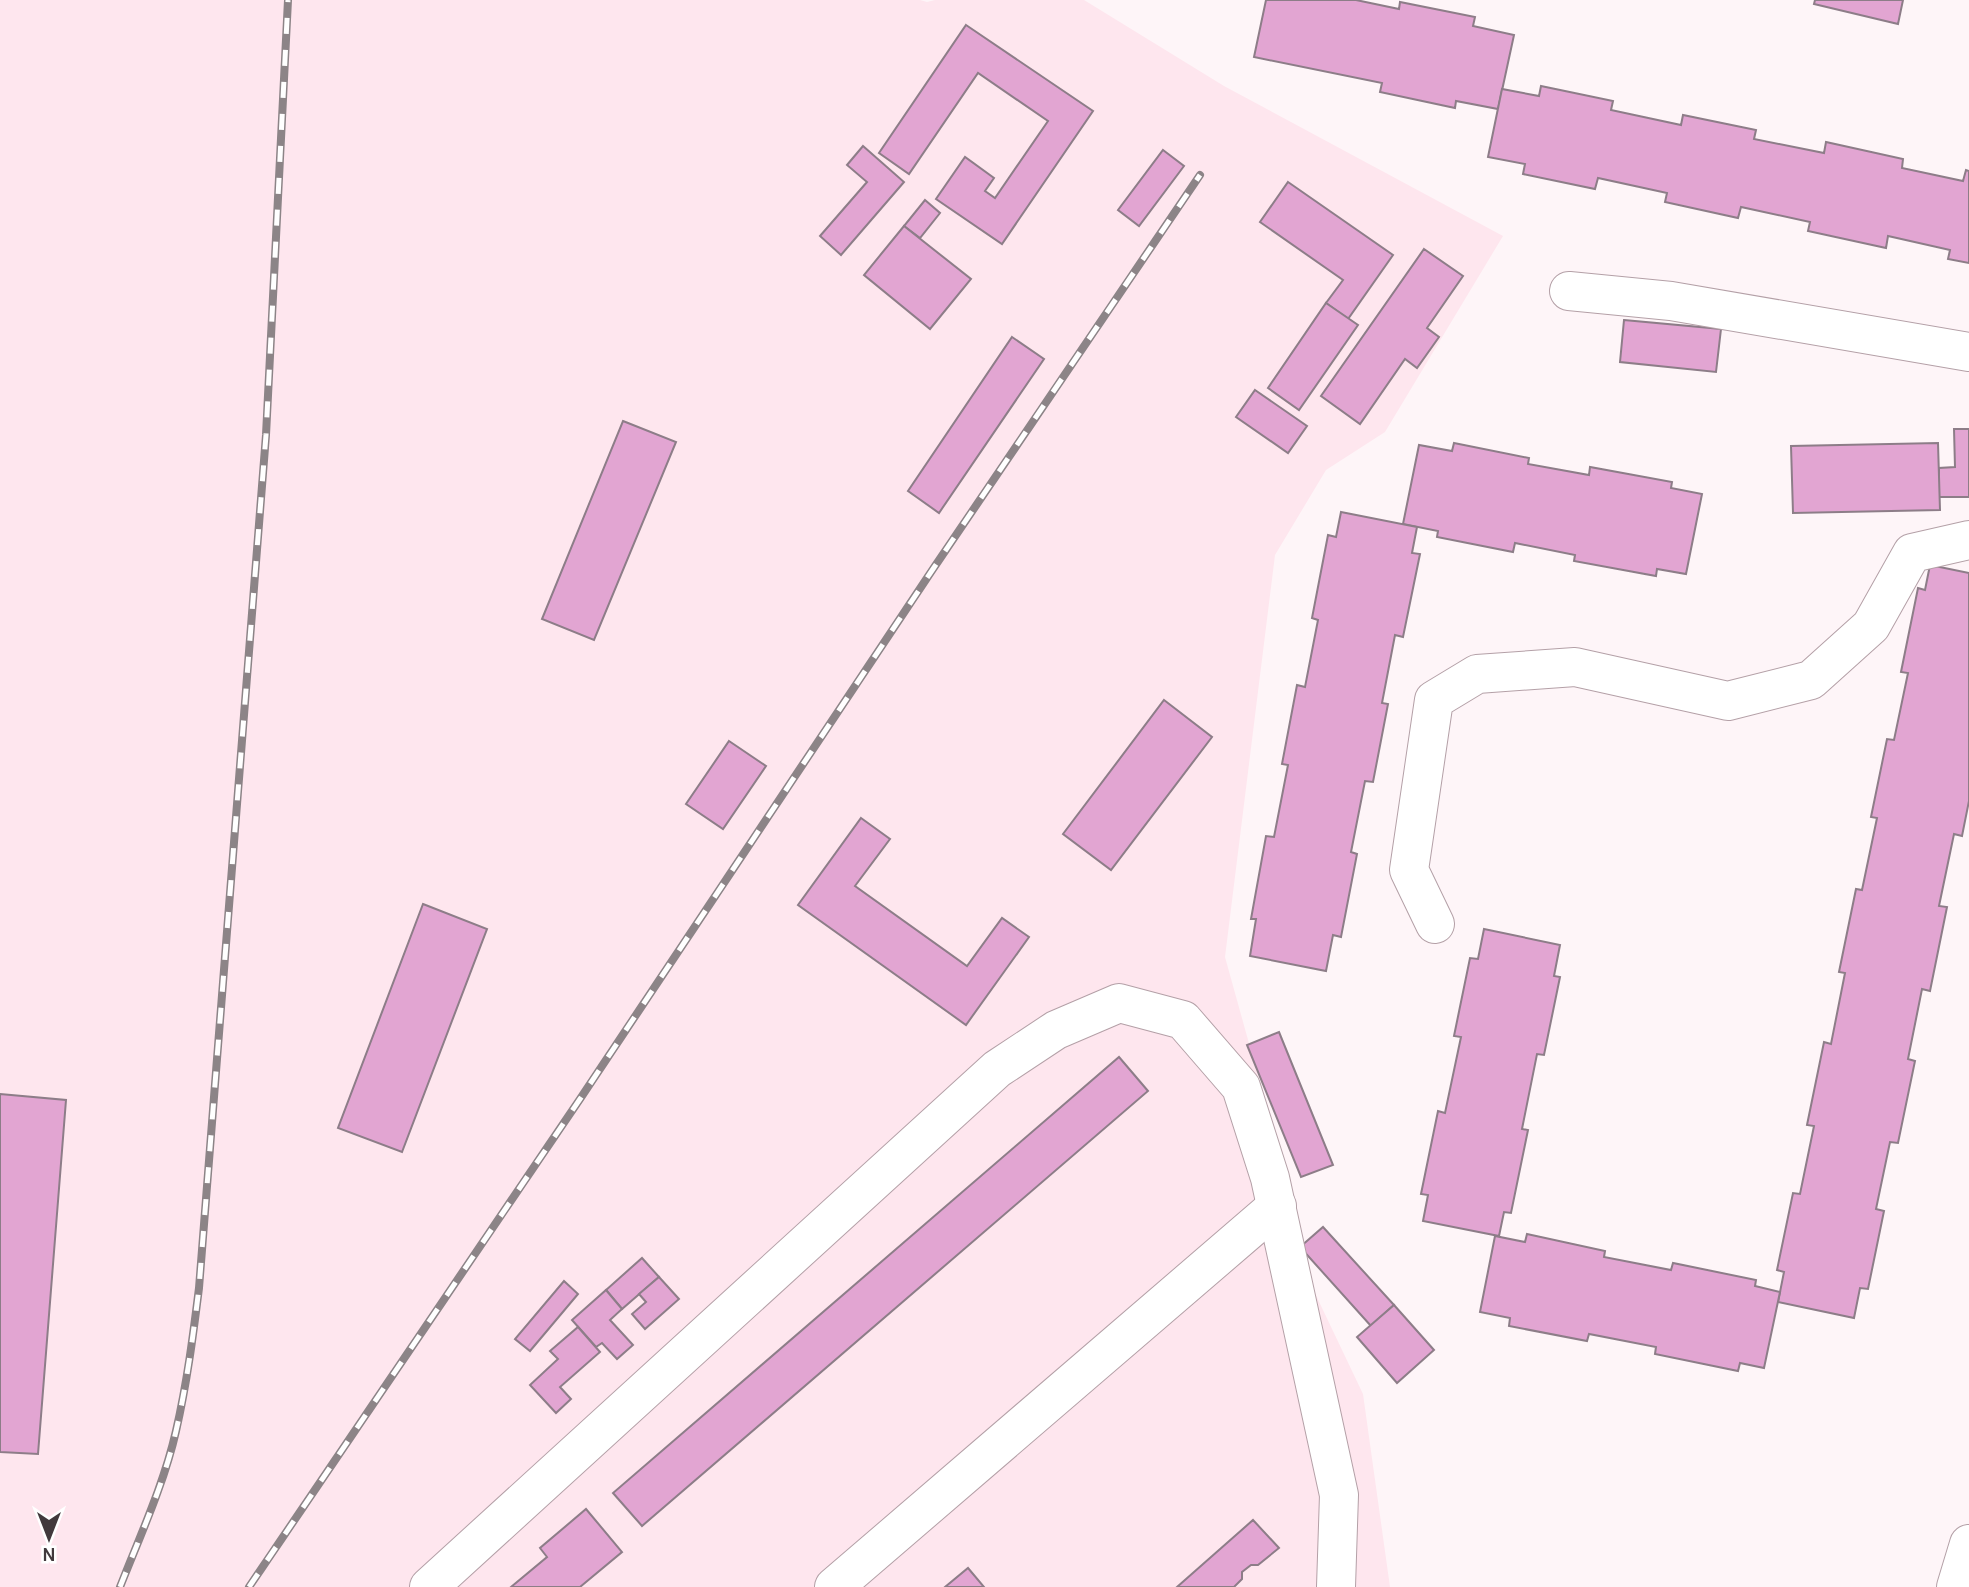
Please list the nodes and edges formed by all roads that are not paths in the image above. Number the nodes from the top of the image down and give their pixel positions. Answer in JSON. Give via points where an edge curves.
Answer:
{"nodes":[{"id":1,"x":1569,"y":291,"type":"dead end"},
{"id":2,"x":1969,"y":352,"type":"edge"},
{"id":3,"x":1969,"y":540,"type":"edge"},
{"id":4,"x":1435,"y":924,"type":"dead end"},
{"id":5,"x":1277,"y":1206,"type":"junction"},
{"id":6,"x":1969,"y":1544,"type":"edge"},
{"id":7,"x":429,"y":1587,"type":"edge"},
{"id":8,"x":834,"y":1587,"type":"edge"},
{"id":9,"x":1336,"y":1587,"type":"edge"},
{"id":10,"x":1956,"y":1587,"type":"edge"}],
"edges":[{"from":1,"to":2,"type":"street","via":[[1671,301]]},
{"from":3,"to":4,"type":"street","via":[[1912,553],[1871,626],[1811,680],[1728,701],[1576,667],[1476,674],[1434,700],[1409,870]]},
{"from":5,"to":7,"type":"street","via":[[1241,1087],[1183,1020],[1119,1003],[1056,1030],[997,1069]]},
{"from":5,"to":8,"type":"street"},
{"from":5,"to":9,"type":"street","via":[[1339,1495]]},
{"from":6,"to":10,"type":"street"}]}
